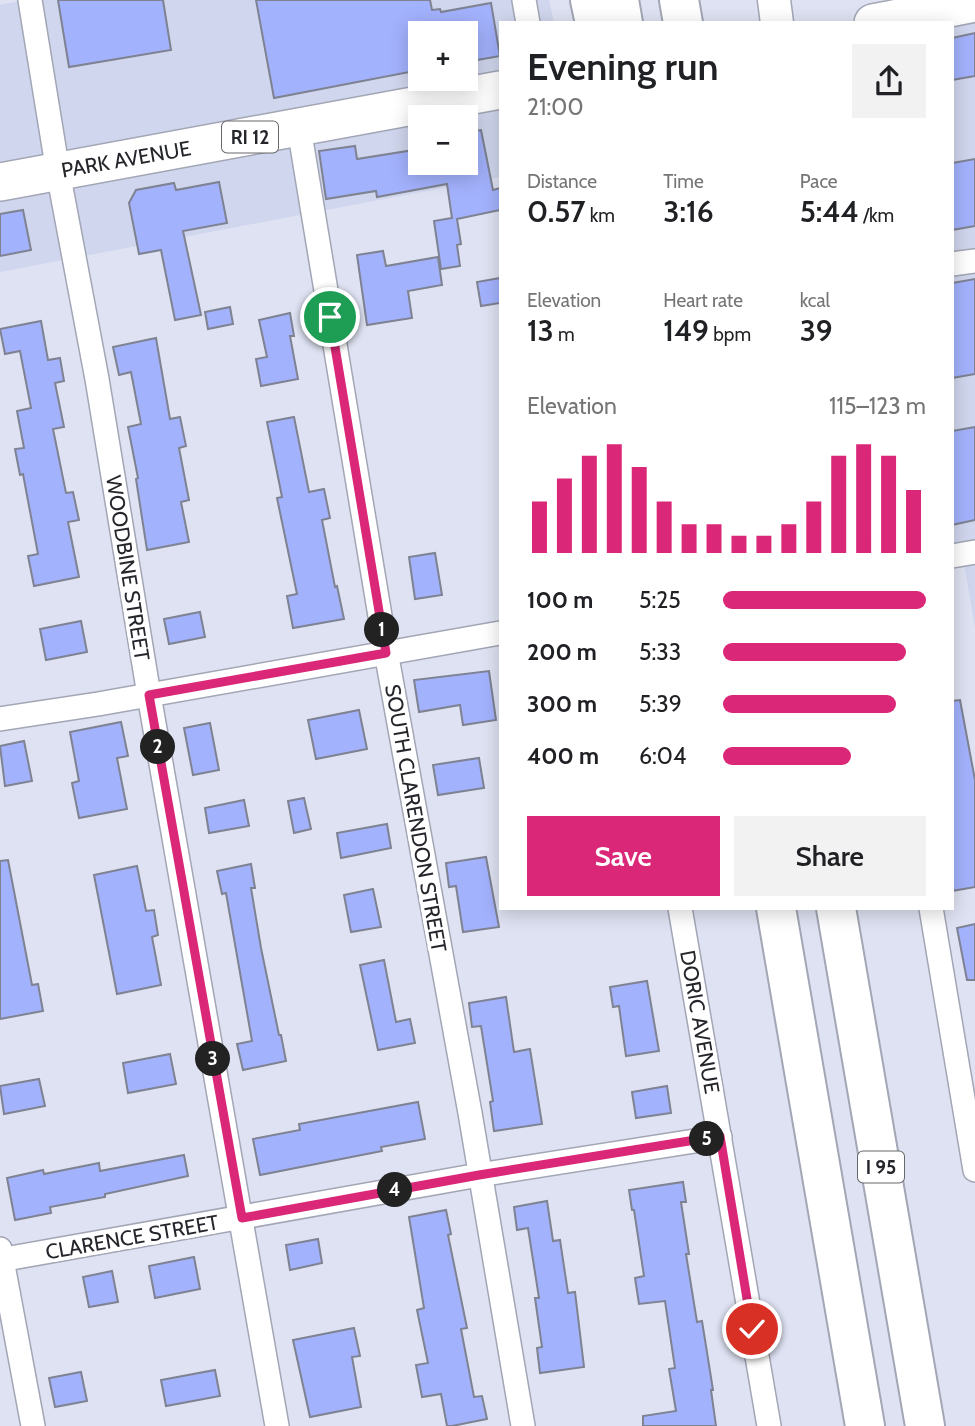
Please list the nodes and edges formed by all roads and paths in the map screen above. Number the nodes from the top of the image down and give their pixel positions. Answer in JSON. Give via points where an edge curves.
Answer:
{"nodes":[{"id":1,"x":30,"y":0,"type":"edge"},
{"id":2,"x":524,"y":0,"type":"edge"},
{"id":3,"x":590,"y":0,"type":"edge"},
{"id":4,"x":619,"y":0,"type":"edge"},
{"id":5,"x":680,"y":0,"type":"edge"},
{"id":6,"x":774,"y":0,"type":"edge"},
{"id":7,"x":975,"y":4,"type":"edge"},
{"id":8,"x":528,"y":21,"type":"edge"},
{"id":9,"x":595,"y":21,"type":"edge"},
{"id":10,"x":623,"y":21,"type":"edge"},
{"id":11,"x":683,"y":21,"type":"edge"},
{"id":12,"x":777,"y":21,"type":"edge"},
{"id":13,"x":884,"y":21,"type":"edge"},
{"id":14,"x":499,"y":90,"type":"edge"},
{"id":15,"x":299,"y":128,"type":"junction"},
{"id":16,"x":58,"y":172,"type":"junction"},
{"id":17,"x":0,"y":182,"type":"edge"},
{"id":18,"x":975,"y":261,"type":"edge"},
{"id":19,"x":954,"y":264,"type":"edge"},
{"id":20,"x":975,"y":552,"type":"edge"},
{"id":21,"x":954,"y":556,"type":"edge"},
{"id":22,"x":499,"y":633,"type":"edge"},
{"id":23,"x":386,"y":653,"type":"junction"},
{"id":24,"x":149,"y":695,"type":"junction"},
{"id":25,"x":0,"y":719,"type":"edge"},
{"id":26,"x":680,"y":910,"type":"edge"},
{"id":27,"x":776,"y":910,"type":"edge"},
{"id":28,"x":836,"y":910,"type":"edge"},
{"id":29,"x":931,"y":910,"type":"edge"},
{"id":30,"x":969,"y":1093,"type":"edge"},
{"id":31,"x":720,"y":1136,"type":"junction"},
{"id":32,"x":975,"y":1170,"type":"edge"},
{"id":33,"x":479,"y":1175,"type":"junction"},
{"id":34,"x":242,"y":1218,"type":"junction"},
{"id":35,"x":1,"y":1256,"type":"edge"},
{"id":36,"x":33,"y":1426,"type":"edge"},
{"id":37,"x":277,"y":1426,"type":"edge"},
{"id":38,"x":523,"y":1426,"type":"edge"},
{"id":39,"x":769,"y":1426,"type":"edge"},
{"id":40,"x":865,"y":1426,"type":"edge"},
{"id":41,"x":925,"y":1426,"type":"edge"}],
"edges":[{"from":1,"to":16,"type":"street","name":"WOODBINE STREET"},
{"from":2,"to":8,"type":"street"},
{"from":3,"to":9,"type":"highway"},
{"from":4,"to":10,"type":"highway"},
{"from":5,"to":11,"type":"highway"},
{"from":6,"to":12,"type":"street"},
{"from":7,"to":13,"type":"main road"},
{"from":14,"to":15,"type":"main road","name":"PARK AVENUE","number":"RI 12"},
{"from":15,"to":16,"type":"main road","name":"PARK AVENUE","number":"RI 12"},
{"from":15,"to":23,"type":"street","name":"SOUTH CLARENDON STREET"},
{"from":16,"to":17,"type":"main road","name":"PARK AVENUE","number":"RI 12"},
{"from":16,"to":24,"type":"street","name":"WOODBINE STREET"},
{"from":18,"to":19,"type":"street"},
{"from":20,"to":21,"type":"street"},
{"from":22,"to":23,"type":"street"},
{"from":23,"to":24,"type":"street"},
{"from":23,"to":33,"type":"street","name":"SOUTH CLARENDON STREET"},
{"from":24,"to":25,"type":"street"},
{"from":24,"to":34,"type":"street","name":"WOODBINE STREET"},
{"from":26,"to":31,"type":"street","name":"DORIC AVENUE"},
{"from":27,"to":40,"type":"highway"},
{"from":28,"to":41,"type":"highway","number":"I 95"},
{"from":29,"to":30,"type":"street"},
{"from":30,"to":32,"type":"street"},
{"from":31,"to":33,"type":"street","name":"CLARENCE STREET"},
{"from":31,"to":39,"type":"street","name":"DORIC AVENUE"},
{"from":33,"to":34,"type":"street","name":"CLARENCE STREET"},
{"from":33,"to":38,"type":"street","name":"SOUTH CLARENDON STREET"},
{"from":34,"to":35,"type":"street","name":"CLARENCE STREET"},
{"from":34,"to":37,"type":"street","name":"WOODBINE STREET"},
{"from":35,"to":36,"type":"street"}]}
